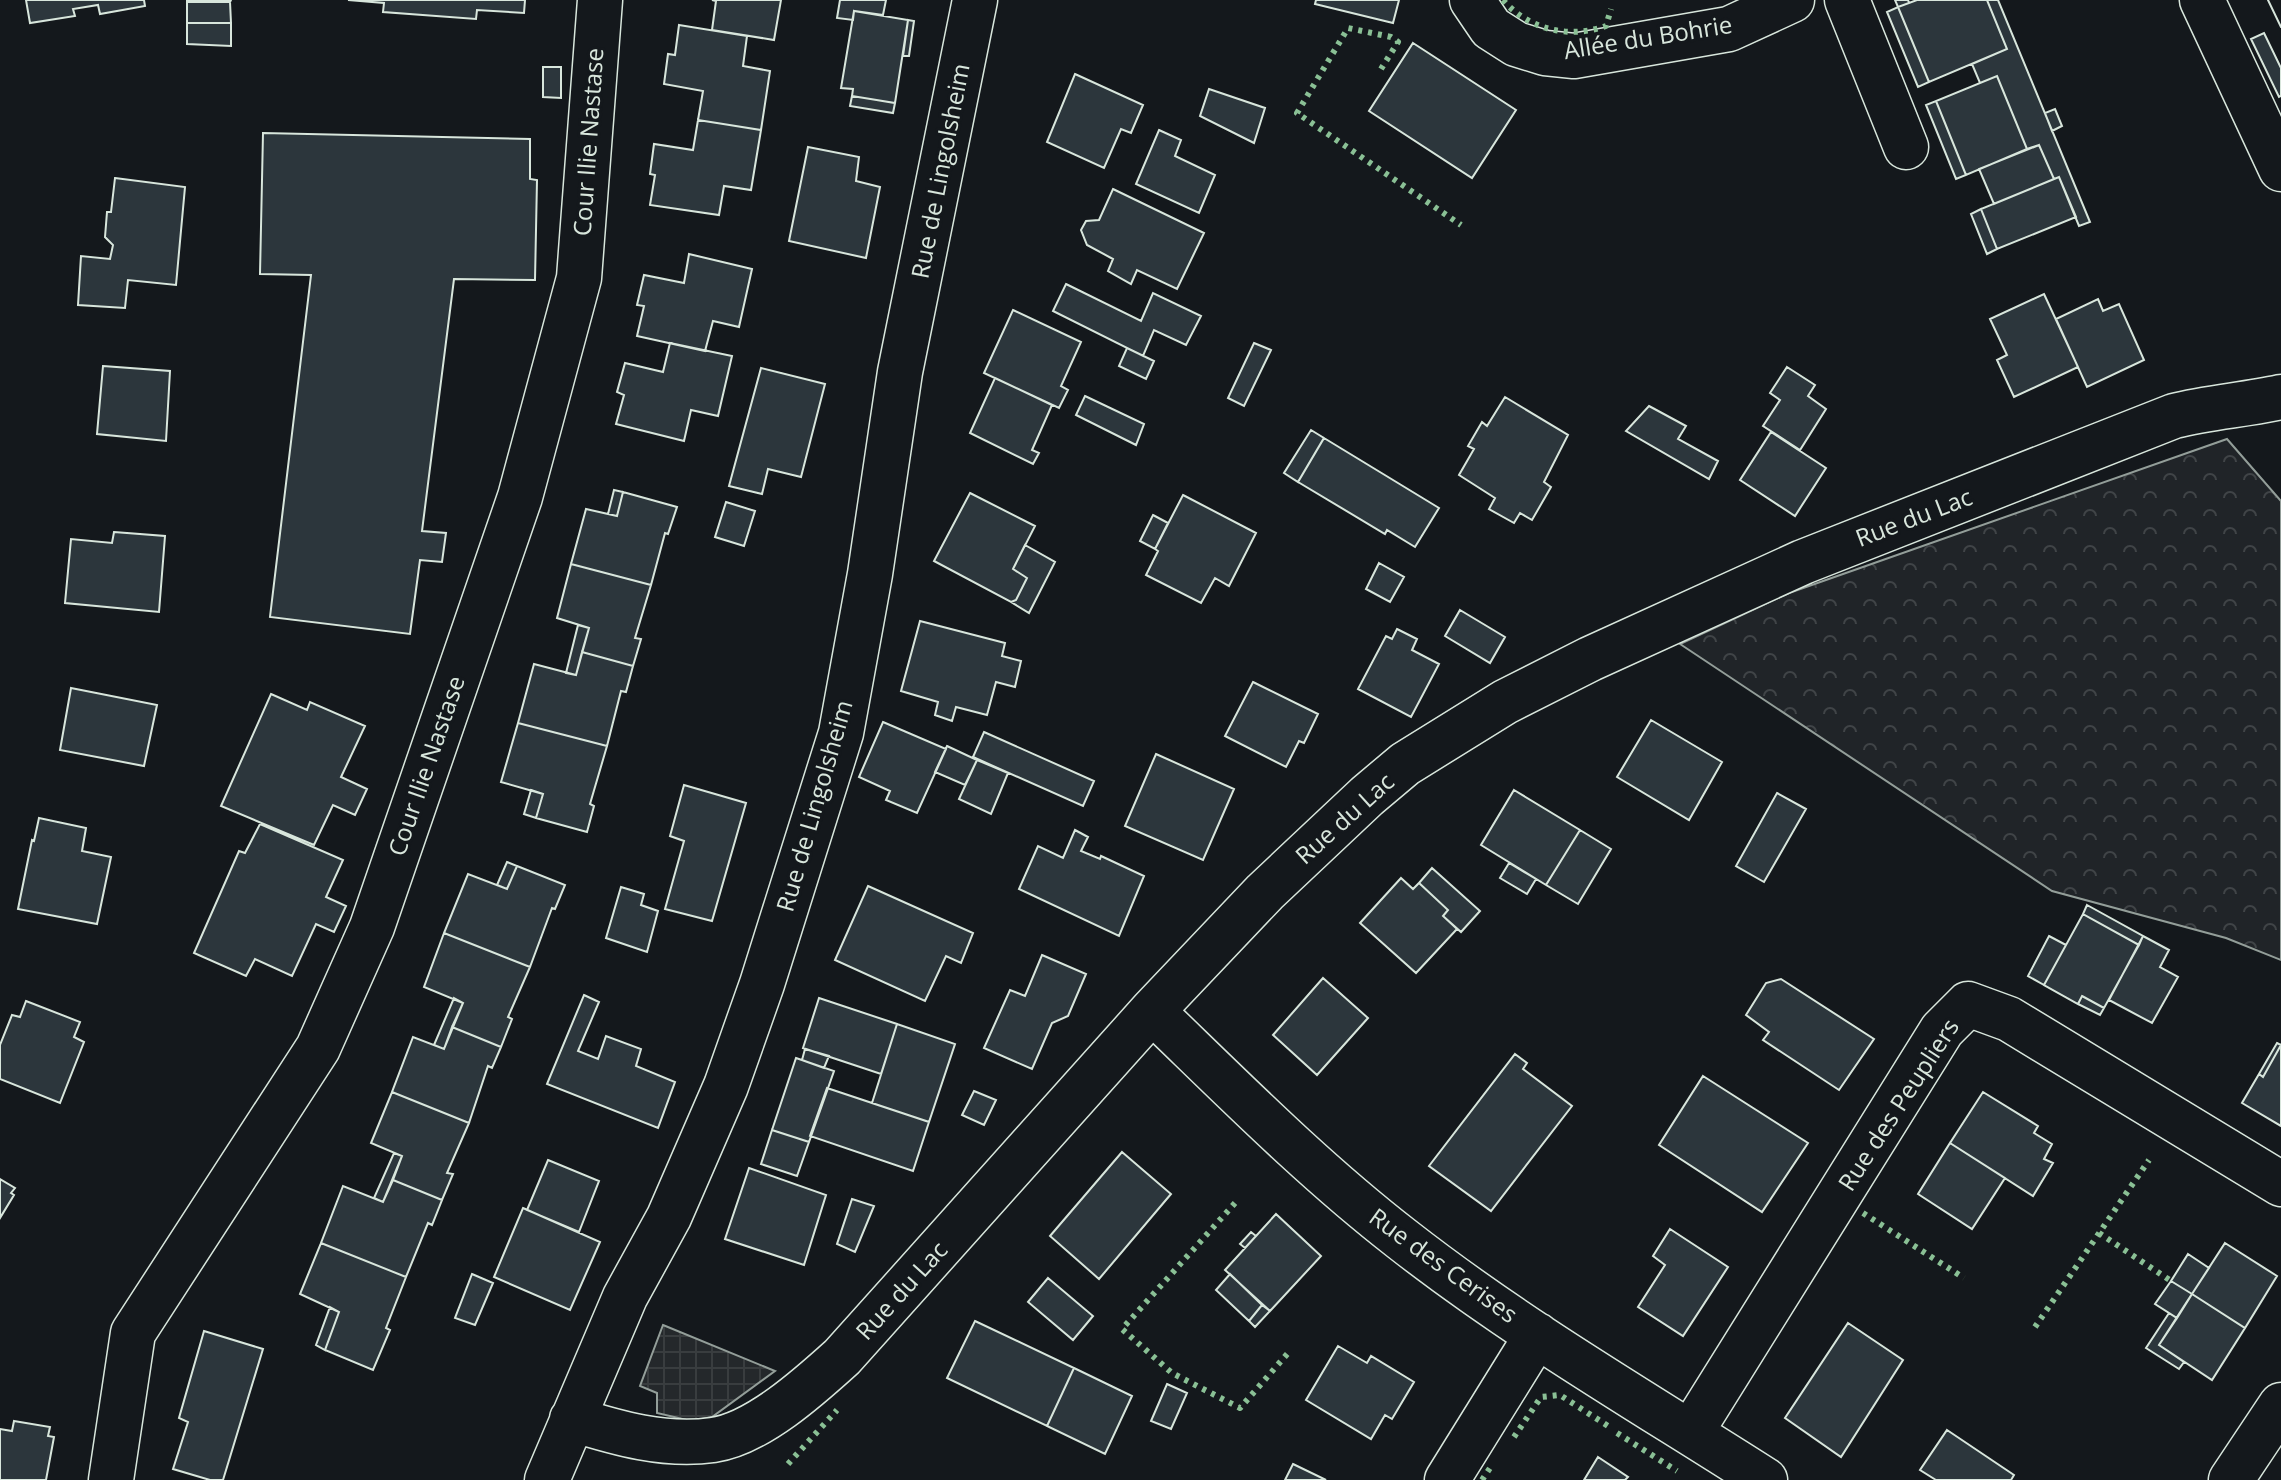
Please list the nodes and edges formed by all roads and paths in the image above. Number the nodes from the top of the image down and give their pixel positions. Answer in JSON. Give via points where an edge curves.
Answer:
{"nodes":[{"id":1,"x":600,"y":0,"type":"edge"},
{"id":2,"x":975,"y":0,"type":"edge"},
{"id":3,"x":1472,"y":0,"type":"edge"},
{"id":4,"x":1792,"y":0,"type":"edge"},
{"id":5,"x":1847,"y":0,"type":"edge"},
{"id":6,"x":2202,"y":0,"type":"edge"},
{"id":7,"x":1906,"y":147,"type":"dead end"},
{"id":8,"x":2281,"y":169,"type":"edge"},
{"id":9,"x":2281,"y":397,"type":"edge"},
{"id":10,"x":1152,"y":1011,"type":"junction"},
{"id":11,"x":2281,"y":1184,"type":"edge"},
{"id":12,"x":1537,"y":1335,"type":"junction"},
{"id":13,"x":2281,"y":1405,"type":"edge"},
{"id":14,"x":572,"y":1419,"type":"junction"},
{"id":15,"x":1691,"y":1432,"type":"junction"},
{"id":16,"x":111,"y":1480,"type":"edge"},
{"id":17,"x":547,"y":1480,"type":"edge"},
{"id":18,"x":1447,"y":1480,"type":"edge"},
{"id":19,"x":1765,"y":1480,"type":"edge"},
{"id":20,"x":2231,"y":1480,"type":"edge"}],
"edges":[{"from":1,"to":16,"type":"street","name":"Cour Ilie Nastase","via":[[579,278],[520,497],[372,927],[318,1048],[133,1333]]},
{"from":2,"to":14,"type":"street","name":"Rue de Lingolsheim","via":[[900,372],[841,733],[726,1086]]},
{"from":3,"to":4,"type":"street","name":"Allée du Bohrie","via":[[1491,28],[1516,44],[1574,56],[1729,29]]},
{"from":5,"to":7,"type":"street"},
{"from":6,"to":8,"type":"street"},
{"from":9,"to":10,"type":"street","name":"Rue du Lac","via":[[2201,409],[2144,427],[1803,562],[1505,702],[1430,747],[1367,796],[1265,892]]},
{"from":10,"to":12,"type":"street","name":"Rue des Cerises","via":[[1355,1202]]},
{"from":10,"to":14,"type":"street","name":"Rue du Lac","via":[[842,1357],[778,1408],[734,1434],[703,1441],[638,1436]]},
{"from":11,"to":15,"type":"street","name":"Rue des Peupliers","via":[[2009,1019],[1968,1004],[1942,1030]]},
{"from":12,"to":15,"type":"street","name":"Rue des Cerises"},
{"from":12,"to":18,"type":"street"},
{"from":13,"to":20,"type":"street"},
{"from":14,"to":17,"type":"street","name":"Rue de Lingolsheim"},
{"from":15,"to":19,"type":"street","name":"Rue des Cerises"}]}
